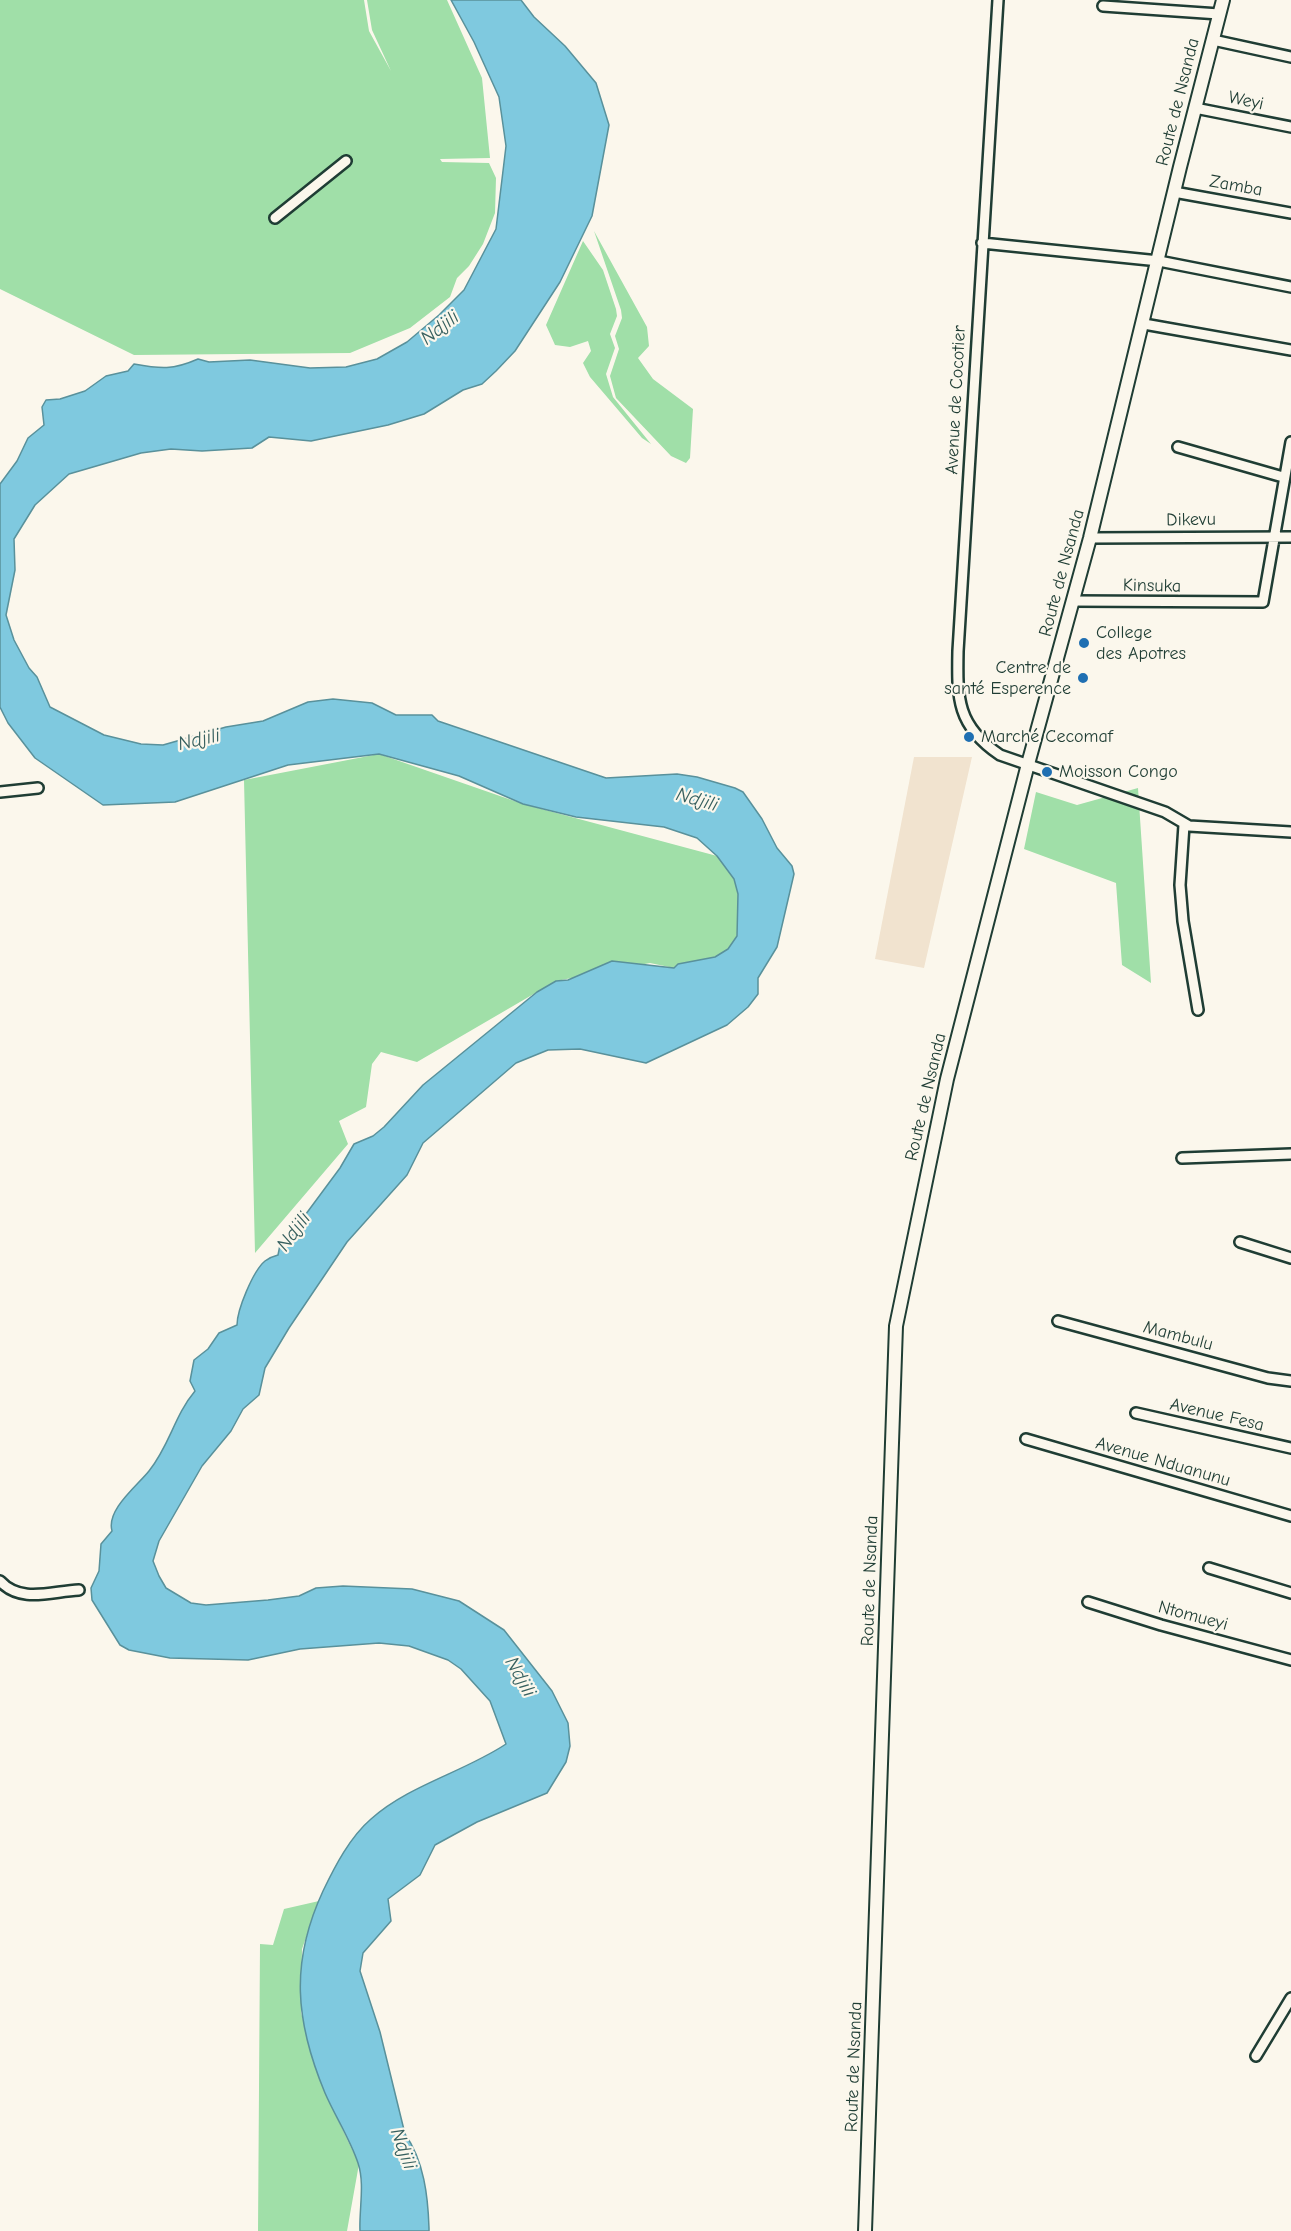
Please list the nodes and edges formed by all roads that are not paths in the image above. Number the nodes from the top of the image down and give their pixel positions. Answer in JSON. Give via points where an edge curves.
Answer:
{"nodes":[{"id":1,"x":998,"y":0,"type":"edge"},
{"id":2,"x":1223,"y":0,"type":"edge"},
{"id":3,"x":1103,"y":6,"type":"dead end"},
{"id":4,"x":1219,"y":14,"type":"junction"},
{"id":5,"x":1213,"y":40,"type":"junction"},
{"id":6,"x":1291,"y":57,"type":"edge"},
{"id":7,"x":1195,"y":108,"type":"junction"},
{"id":8,"x":1291,"y":127,"type":"edge"},
{"id":9,"x":346,"y":161,"type":"dead end"},
{"id":10,"x":1174,"y":192,"type":"junction"},
{"id":11,"x":1291,"y":213,"type":"edge"},
{"id":12,"x":275,"y":218,"type":"dead end"},
{"id":13,"x":982,"y":243,"type":"junction"},
{"id":14,"x":1159,"y":261,"type":"junction"},
{"id":15,"x":1291,"y":287,"type":"edge"},
{"id":16,"x":1144,"y":324,"type":"junction"},
{"id":17,"x":1291,"y":350,"type":"edge"},
{"id":18,"x":1291,"y":442,"type":"edge"},
{"id":19,"x":1178,"y":447,"type":"dead end"},
{"id":20,"x":1283,"y":477,"type":"junction"},
{"id":21,"x":1273,"y":537,"type":"junction"},
{"id":22,"x":1291,"y":537,"type":"edge"},
{"id":23,"x":1090,"y":538,"type":"junction"},
{"id":24,"x":1073,"y":601,"type":"junction"},
{"id":25,"x":1028,"y":764,"type":"junction"},
{"id":26,"x":38,"y":788,"type":"dead end"},
{"id":27,"x":0,"y":792,"type":"edge"},
{"id":28,"x":1184,"y":825,"type":"junction"},
{"id":29,"x":1291,"y":832,"type":"edge"},
{"id":30,"x":1198,"y":1010,"type":"dead end"},
{"id":31,"x":1291,"y":1154,"type":"edge"},
{"id":32,"x":1182,"y":1158,"type":"dead end"},
{"id":33,"x":1240,"y":1242,"type":"dead end"},
{"id":34,"x":1291,"y":1258,"type":"edge"},
{"id":35,"x":1058,"y":1321,"type":"dead end"},
{"id":36,"x":1291,"y":1381,"type":"edge"},
{"id":37,"x":1136,"y":1413,"type":"dead end"},
{"id":38,"x":1026,"y":1439,"type":"dead end"},
{"id":39,"x":1291,"y":1448,"type":"edge"},
{"id":40,"x":1291,"y":1516,"type":"edge"},
{"id":41,"x":1209,"y":1568,"type":"dead end"},
{"id":42,"x":0,"y":1581,"type":"edge"},
{"id":43,"x":79,"y":1590,"type":"dead end"},
{"id":44,"x":1291,"y":1593,"type":"edge"},
{"id":45,"x":1088,"y":1602,"type":"dead end"},
{"id":46,"x":1291,"y":1659,"type":"edge"},
{"id":47,"x":1291,"y":1998,"type":"edge"},
{"id":48,"x":1256,"y":2056,"type":"dead end"},
{"id":49,"x":865,"y":2231,"type":"edge"}],
"edges":[{"from":1,"to":13,"type":"street","name":"Avenue de Cocotier"},
{"from":2,"to":4,"type":"street","name":"Route de Nsanda"},
{"from":3,"to":4,"type":"street"},
{"from":4,"to":5,"type":"street","name":"Route de Nsanda"},
{"from":5,"to":6,"type":"street"},
{"from":5,"to":7,"type":"street","name":"Route de Nsanda"},
{"from":7,"to":8,"type":"street","name":"Weyi"},
{"from":7,"to":10,"type":"street","name":"Route de Nsanda"},
{"from":9,"to":12,"type":"street"},
{"from":10,"to":11,"type":"street","name":"Zamba"},
{"from":10,"to":14,"type":"street","name":"Route de Nsanda"},
{"from":13,"to":14,"type":"street"},
{"from":13,"to":25,"type":"street","name":"Avenue de Cocotier","via":[[957,693],[979,741],[1000,755]]},
{"from":14,"to":15,"type":"street"},
{"from":14,"to":16,"type":"street","name":"Route de Nsanda"},
{"from":16,"to":17,"type":"street"},
{"from":16,"to":23,"type":"street","name":"Route de Nsanda"},
{"from":18,"to":20,"type":"street"},
{"from":19,"to":20,"type":"street"},
{"from":20,"to":21,"type":"street"},
{"from":21,"to":22,"type":"street","name":"Dikevu"},
{"from":21,"to":23,"type":"street","name":"Dikevu"},
{"from":21,"to":24,"type":"street","name":"Kinsuka","via":[[1263,602]]},
{"from":23,"to":24,"type":"street","name":"Route de Nsanda"},
{"from":24,"to":25,"type":"street","name":"Route de Nsanda"},
{"from":25,"to":28,"type":"street","name":"Avenue de Cocotier","via":[[1165,812]]},
{"from":25,"to":49,"type":"street","name":"Route de Nsanda","via":[[947,1079],[896,1326]]},
{"from":26,"to":27,"type":"street"},
{"from":28,"to":29,"type":"street"},
{"from":28,"to":30,"type":"street","via":[[1180,885]]},
{"from":31,"to":32,"type":"street"},
{"from":33,"to":34,"type":"street"},
{"from":35,"to":36,"type":"street","name":"Mambulu"},
{"from":37,"to":39,"type":"street","name":"Avenue Fesa"},
{"from":38,"to":40,"type":"street","name":"Avenue Nduanunu"},
{"from":41,"to":44,"type":"street"},
{"from":42,"to":43,"type":"street","via":[[15,1593],[27,1595]]},
{"from":45,"to":46,"type":"street","name":"Ntomueyi"},
{"from":47,"to":48,"type":"street"}]}
